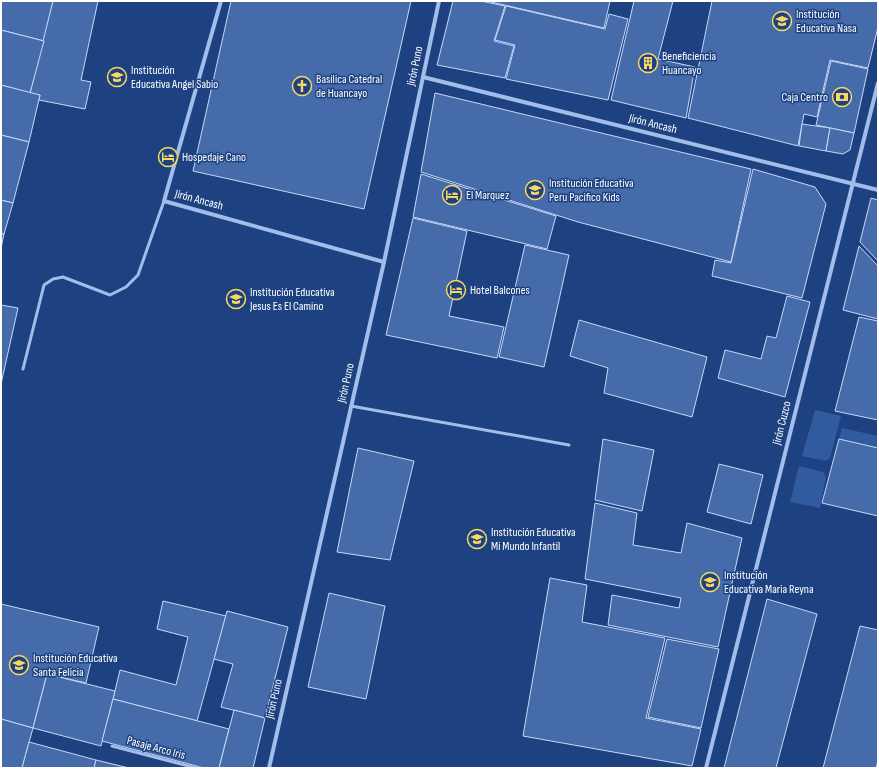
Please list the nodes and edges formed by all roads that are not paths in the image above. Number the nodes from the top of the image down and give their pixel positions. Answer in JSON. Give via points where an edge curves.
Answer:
{"nodes":[{"id":1,"x":221,"y":1,"type":"edge"},
{"id":2,"x":439,"y":1,"type":"edge"},
{"id":3,"x":423,"y":77,"type":"junction"},
{"id":4,"x":878,"y":83,"type":"edge"},
{"id":5,"x":853,"y":183,"type":"junction"},
{"id":6,"x":878,"y":190,"type":"edge"},
{"id":7,"x":164,"y":201,"type":"junction"},
{"id":8,"x":384,"y":262,"type":"junction"},
{"id":9,"x":23,"y":370,"type":"dead end"},
{"id":10,"x":351,"y":406,"type":"junction"},
{"id":11,"x":569,"y":446,"type":"dead end"},
{"id":12,"x":112,"y":746,"type":"dead end"},
{"id":13,"x":196,"y":768,"type":"edge"},
{"id":14,"x":269,"y":768,"type":"edge"},
{"id":15,"x":706,"y":768,"type":"edge"}],
"edges":[{"from":1,"to":7,"type":"street","name":"Jirón Ancash"},
{"from":2,"to":3,"type":"street","name":"Jirón Puno"},
{"from":3,"to":5,"type":"street","name":"Jirón Ancash"},
{"from":3,"to":8,"type":"street","name":"Jirón Puno"},
{"from":4,"to":5,"type":"street","name":"Jirón Cuzco"},
{"from":5,"to":6,"type":"street","name":"Jirón Ancash"},
{"from":5,"to":15,"type":"street","name":"Jirón Cuzco"},
{"from":7,"to":8,"type":"street","name":"Jirón Ancash"},
{"from":7,"to":9,"type":"lane","via":[[138,275],[126,287],[110,295],[63,277],[53,279],[44,285]]},
{"from":8,"to":10,"type":"street","name":"Jirón Puno"},
{"from":10,"to":11,"type":"lane"},
{"from":10,"to":14,"type":"street","name":"Jirón Puno"},
{"from":12,"to":13,"type":"lane","name":"Pasaje Arco Iris"}]}
